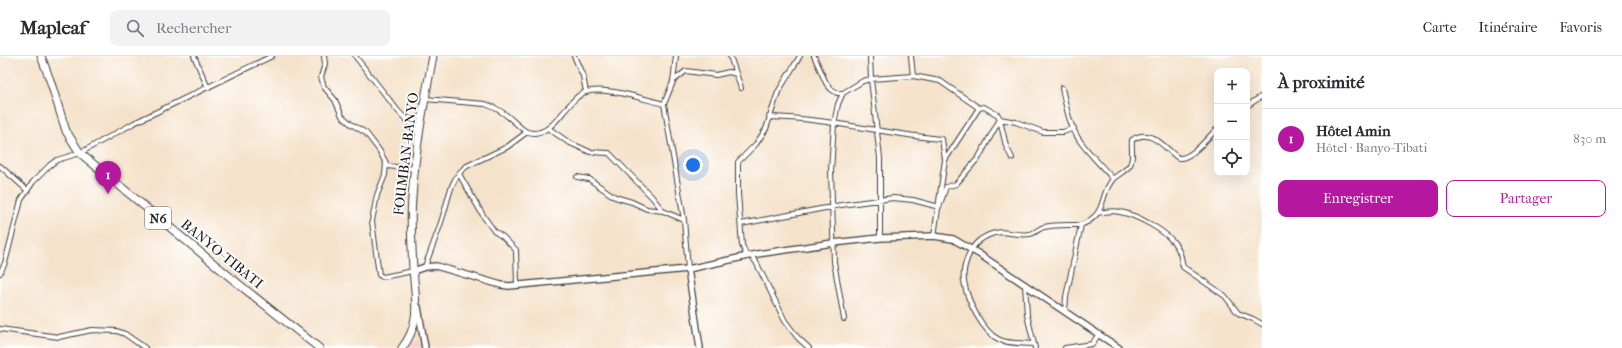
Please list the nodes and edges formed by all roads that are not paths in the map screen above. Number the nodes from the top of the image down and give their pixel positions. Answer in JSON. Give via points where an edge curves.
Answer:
{"nodes":[{"id":1,"x":41,"y":56,"type":"edge"},
{"id":2,"x":194,"y":56,"type":"edge"},
{"id":3,"x":272,"y":56,"type":"edge"},
{"id":4,"x":324,"y":56,"type":"edge"},
{"id":5,"x":355,"y":56,"type":"edge"},
{"id":6,"x":433,"y":56,"type":"edge"},
{"id":7,"x":574,"y":56,"type":"edge"},
{"id":8,"x":676,"y":56,"type":"edge"},
{"id":9,"x":730,"y":56,"type":"edge"},
{"id":10,"x":800,"y":56,"type":"edge"},
{"id":11,"x":814,"y":56,"type":"edge"},
{"id":12,"x":870,"y":56,"type":"edge"},
{"id":13,"x":911,"y":56,"type":"edge"},
{"id":14,"x":736,"y":74,"type":"junction"},
{"id":15,"x":913,"y":76,"type":"junction"},
{"id":16,"x":871,"y":79,"type":"junction"},
{"id":17,"x":673,"y":82,"type":"junction"},
{"id":18,"x":208,"y":88,"type":"junction"},
{"id":19,"x":740,"y":88,"type":"dead end"},
{"id":20,"x":1062,"y":88,"type":"dead end"},
{"id":21,"x":586,"y":92,"type":"junction"},
{"id":22,"x":842,"y":93,"type":"junction"},
{"id":23,"x":1262,"y":96,"type":"edge"},
{"id":24,"x":425,"y":99,"type":"junction"},
{"id":25,"x":664,"y":104,"type":"junction"},
{"id":26,"x":1250,"y":104,"type":"edge"},
{"id":27,"x":979,"y":108,"type":"junction"},
{"id":28,"x":769,"y":117,"type":"junction"},
{"id":29,"x":1000,"y":119,"type":"junction"},
{"id":30,"x":834,"y":124,"type":"junction"},
{"id":31,"x":548,"y":128,"type":"junction"},
{"id":32,"x":1074,"y":128,"type":"junction"},
{"id":33,"x":877,"y":131,"type":"junction"},
{"id":34,"x":527,"y":132,"type":"junction"},
{"id":35,"x":1214,"y":132,"type":"edge"},
{"id":36,"x":419,"y":133,"type":"junction"},
{"id":37,"x":80,"y":153,"type":"junction"},
{"id":38,"x":1012,"y":158,"type":"dead end"},
{"id":39,"x":945,"y":160,"type":"junction"},
{"id":40,"x":0,"y":166,"type":"edge"},
{"id":41,"x":387,"y":166,"type":"junction"},
{"id":42,"x":415,"y":169,"type":"junction"},
{"id":43,"x":459,"y":174,"type":"junction"},
{"id":44,"x":577,"y":177,"type":"dead end"},
{"id":45,"x":1114,"y":179,"type":"junction"},
{"id":46,"x":27,"y":190,"type":"junction"},
{"id":47,"x":879,"y":200,"type":"junction"},
{"id":48,"x":832,"y":207,"type":"junction"},
{"id":49,"x":939,"y":207,"type":"junction"},
{"id":50,"x":663,"y":211,"type":"junction"},
{"id":51,"x":1098,"y":213,"type":"junction"},
{"id":52,"x":684,"y":220,"type":"junction"},
{"id":53,"x":741,"y":224,"type":"junction"},
{"id":54,"x":1081,"y":225,"type":"junction"},
{"id":55,"x":934,"y":236,"type":"junction"},
{"id":56,"x":880,"y":238,"type":"junction"},
{"id":57,"x":833,"y":242,"type":"junction"},
{"id":58,"x":971,"y":250,"type":"junction"},
{"id":59,"x":749,"y":256,"type":"junction"},
{"id":60,"x":425,"y":267,"type":"junction"},
{"id":61,"x":688,"y":269,"type":"junction"},
{"id":62,"x":413,"y":271,"type":"junction"},
{"id":63,"x":0,"y":273,"type":"edge"},
{"id":64,"x":1026,"y":284,"type":"junction"},
{"id":65,"x":516,"y":285,"type":"junction"},
{"id":66,"x":417,"y":301,"type":"junction"},
{"id":67,"x":1065,"y":311,"type":"junction"},
{"id":68,"x":844,"y":318,"type":"dead end"},
{"id":69,"x":1262,"y":324,"type":"edge"},
{"id":70,"x":0,"y":329,"type":"edge"},
{"id":71,"x":1099,"y":334,"type":"junction"},
{"id":72,"x":1034,"y":346,"type":"edge"},
{"id":73,"x":145,"y":348,"type":"edge"},
{"id":74,"x":319,"y":348,"type":"edge"},
{"id":75,"x":402,"y":348,"type":"edge"},
{"id":76,"x":425,"y":348,"type":"edge"},
{"id":77,"x":700,"y":348,"type":"edge"},
{"id":78,"x":809,"y":348,"type":"edge"},
{"id":79,"x":1065,"y":348,"type":"edge"},
{"id":80,"x":1119,"y":348,"type":"edge"}],
"edges":[{"from":1,"to":37,"type":"highway","name":"BANYO-TIBATI","number":"N6","via":[[66,131]]},
{"from":2,"to":18,"type":"street"},
{"from":3,"to":18,"type":"street"},
{"from":4,"to":41,"type":"street","via":[[325,64],[321,77],[324,87],[335,100],[342,116],[373,141]]},
{"from":5,"to":36,"type":"street","via":[[398,111]]},
{"from":6,"to":24,"type":"highway","name":"FOUMBAN-BANYO"},
{"from":7,"to":21,"type":"street","via":[[583,76]]},
{"from":8,"to":17,"type":"street"},
{"from":9,"to":14,"type":"street"},
{"from":10,"to":28,"type":"street","via":[[778,92]]},
{"from":11,"to":22,"type":"street","via":[[830,89]]},
{"from":12,"to":16,"type":"street"},
{"from":13,"to":15,"type":"street"},
{"from":14,"to":17,"type":"street","via":[[686,71]]},
{"from":14,"to":19,"type":"street"},
{"from":15,"to":16,"type":"street"},
{"from":15,"to":27,"type":"street","via":[[940,81]]},
{"from":16,"to":22,"type":"street"},
{"from":16,"to":33,"type":"street"},
{"from":17,"to":25,"type":"street"},
{"from":18,"to":37,"type":"street","via":[[134,123]]},
{"from":20,"to":32,"type":"street","via":[[1068,115]]},
{"from":21,"to":25,"type":"street","via":[[598,90]]},
{"from":21,"to":31,"type":"street"},
{"from":22,"to":30,"type":"street"},
{"from":23,"to":26,"type":"street"},
{"from":24,"to":34,"type":"street","via":[[485,104],[494,107]]},
{"from":24,"to":36,"type":"highway","name":"FOUMBAN-BANYO"},
{"from":25,"to":52,"type":"street"},
{"from":27,"to":29,"type":"street","via":[[984,107]]},
{"from":27,"to":39,"type":"street"},
{"from":28,"to":30,"type":"street"},
{"from":28,"to":53,"type":"street","via":[[766,129],[756,144],[738,162]]},
{"from":29,"to":32,"type":"street","via":[[1043,132],[1063,132]]},
{"from":29,"to":38,"type":"street","via":[[1006,146]]},
{"from":29,"to":49,"type":"street","via":[[979,158],[956,184],[946,187]]},
{"from":30,"to":33,"type":"street"},
{"from":30,"to":48,"type":"street"},
{"from":31,"to":34,"type":"street"},
{"from":31,"to":50,"type":"street","via":[[568,142],[590,152],[609,153]]},
{"from":32,"to":45,"type":"street","via":[[1081,141]]},
{"from":33,"to":39,"type":"street","via":[[942,139]]},
{"from":33,"to":47,"type":"street","via":[[880,158]]},
{"from":34,"to":43,"type":"street","via":[[507,147],[474,162]]},
{"from":35,"to":45,"type":"street","via":[[1190,155],[1181,158],[1151,136],[1135,138],[1132,140],[1130,164]]},
{"from":36,"to":42,"type":"highway","name":"FOUMBAN-BANYO"},
{"from":37,"to":46,"type":"street","via":[[57,160]]},
{"from":37,"to":74,"type":"highway","name":"BANYO-TIBATI","number":"N6"},
{"from":39,"to":49,"type":"street"},
{"from":40,"to":46,"type":"street"},
{"from":41,"to":42,"type":"street"},
{"from":41,"to":62,"type":"street","via":[[376,195],[372,221],[378,272],[383,277]]},
{"from":42,"to":62,"type":"highway","name":"FOUMBAN-BANYO","via":[[411,214]]},
{"from":43,"to":60,"type":"street","via":[[450,192]]},
{"from":43,"to":65,"type":"street","via":[[494,231],[516,250]]},
{"from":44,"to":50,"type":"street","via":[[589,179],[615,197],[648,210]]},
{"from":45,"to":51,"type":"street"},
{"from":46,"to":63,"type":"street"},
{"from":47,"to":48,"type":"street"},
{"from":47,"to":49,"type":"street","via":[[902,198]]},
{"from":47,"to":56,"type":"street"},
{"from":48,"to":53,"type":"street"},
{"from":48,"to":57,"type":"street"},
{"from":49,"to":55,"type":"street"},
{"from":50,"to":52,"type":"street"},
{"from":51,"to":54,"type":"street"},
{"from":51,"to":69,"type":"street","via":[[1119,212],[1162,232],[1176,245],[1183,267],[1225,296],[1238,313]]},
{"from":52,"to":61,"type":"street"},
{"from":53,"to":59,"type":"street","via":[[742,245]]},
{"from":54,"to":58,"type":"street","via":[[1047,227],[1031,234],[1000,232],[981,240]]},
{"from":54,"to":67,"type":"street","via":[[1067,289]]},
{"from":55,"to":56,"type":"street"},
{"from":55,"to":58,"type":"street","via":[[953,239]]},
{"from":56,"to":57,"type":"street"},
{"from":57,"to":59,"type":"street"},
{"from":57,"to":68,"type":"street"},
{"from":58,"to":64,"type":"street"},
{"from":58,"to":72,"type":"street","via":[[964,280],[970,299],[985,328],[1000,340]]},
{"from":59,"to":61,"type":"street"},
{"from":59,"to":78,"type":"street","via":[[756,262],[785,321]]},
{"from":60,"to":62,"type":"street"},
{"from":60,"to":65,"type":"street","via":[[436,266],[501,285]]},
{"from":61,"to":65,"type":"street"},
{"from":61,"to":77,"type":"street"},
{"from":62,"to":66,"type":"highway","name":"FOUMBAN-BANYO"},
{"from":64,"to":67,"type":"street"},
{"from":64,"to":72,"type":"street","via":[[1027,315]]},
{"from":66,"to":75,"type":"highway","name":"FOUMBAN-BANYO","via":[[414,324]]},
{"from":66,"to":76,"type":"street"},
{"from":67,"to":71,"type":"street"},
{"from":70,"to":73,"type":"street","via":[[54,336],[92,330],[117,331]]},
{"from":71,"to":79,"type":"street","via":[[1092,344]]},
{"from":71,"to":80,"type":"street"}]}
